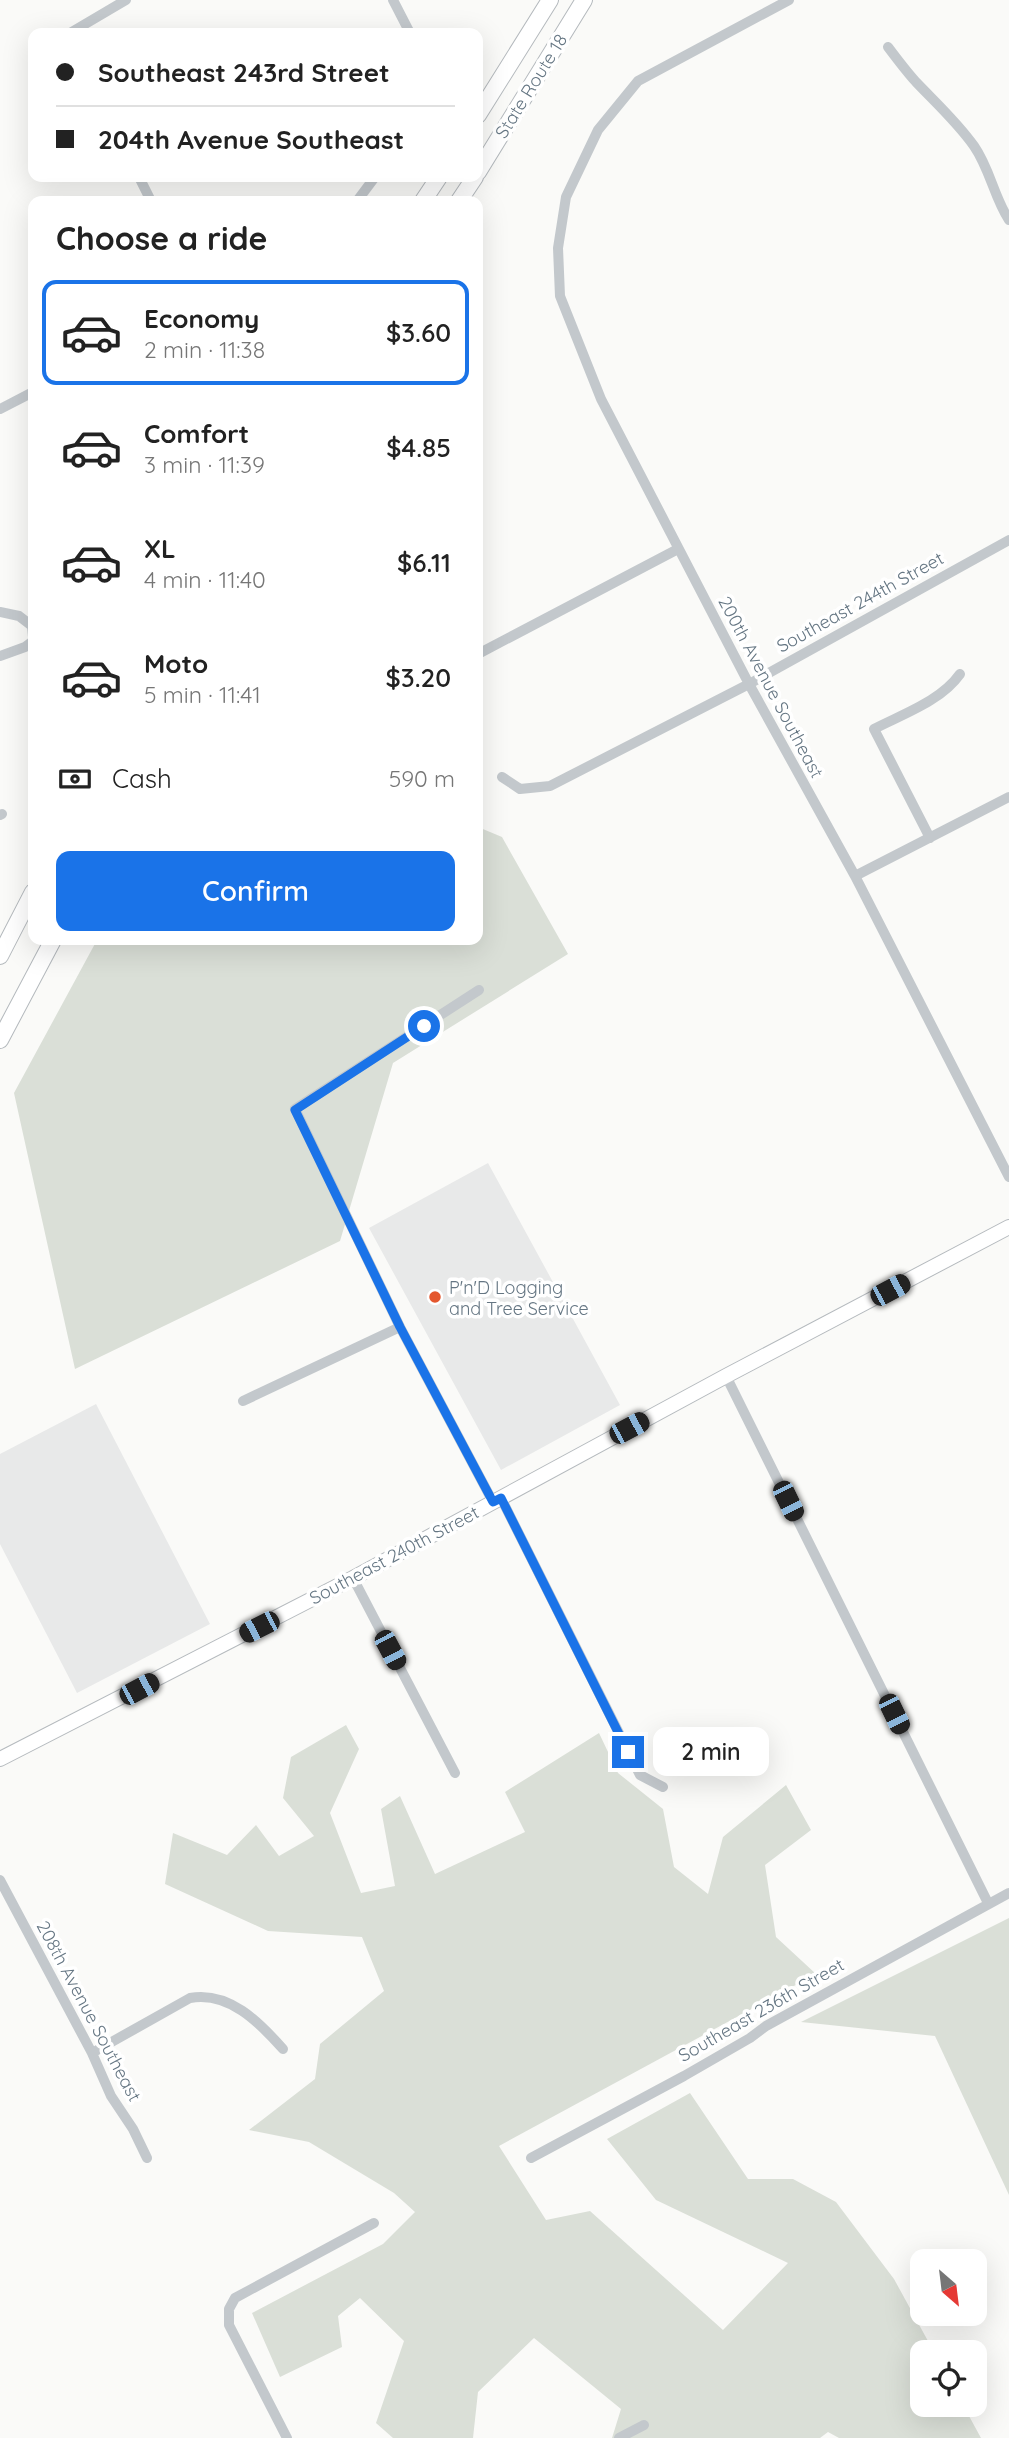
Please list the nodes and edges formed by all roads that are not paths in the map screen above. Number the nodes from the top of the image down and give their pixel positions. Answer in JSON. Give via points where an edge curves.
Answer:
{"nodes":[{"id":1,"x":126,"y":0,"type":"edge"},
{"id":2,"x":393,"y":0,"type":"edge"},
{"id":3,"x":550,"y":0,"type":"edge"},
{"id":4,"x":584,"y":0,"type":"edge"},
{"id":5,"x":789,"y":0,"type":"edge"},
{"id":6,"x":78,"y":28,"type":"edge"},
{"id":7,"x":407,"y":28,"type":"edge"},
{"id":8,"x":888,"y":47,"type":"dead end"},
{"id":9,"x":483,"y":107,"type":"edge"},
{"id":10,"x":483,"y":164,"type":"edge"},
{"id":11,"x":1009,"y":220,"type":"edge"},
{"id":12,"x":28,"y":395,"type":"edge"},
{"id":13,"x":0,"y":409,"type":"edge"},
{"id":14,"x":1009,"y":540,"type":"edge"},
{"id":15,"x":678,"y":550,"type":"junction"},
{"id":16,"x":0,"y":612,"type":"edge"},
{"id":17,"x":28,"y":623,"type":"edge"},
{"id":18,"x":28,"y":644,"type":"edge"},
{"id":19,"x":483,"y":651,"type":"edge"},
{"id":20,"x":0,"y":656,"type":"edge"},
{"id":21,"x":960,"y":674,"type":"dead end"},
{"id":22,"x":749,"y":684,"type":"junction"},
{"id":23,"x":502,"y":777,"type":"dead end"},
{"id":24,"x":1009,"y":797,"type":"edge"},
{"id":25,"x":930,"y":838,"type":"junction"},
{"id":26,"x":855,"y":876,"type":"junction"},
{"id":27,"x":28,"y":902,"type":"edge"},
{"id":28,"x":51,"y":945,"type":"edge"},
{"id":29,"x":0,"y":956,"type":"edge"},
{"id":30,"x":479,"y":990,"type":"dead end"},
{"id":31,"x":0,"y":1040,"type":"edge"},
{"id":32,"x":1009,"y":1177,"type":"edge"},
{"id":33,"x":1009,"y":1227,"type":"edge"},
{"id":34,"x":400,"y":1327,"type":"junction"},
{"id":35,"x":726,"y":1376,"type":"junction"},
{"id":36,"x":243,"y":1401,"type":"dead end"},
{"id":37,"x":497,"y":1500,"type":"junction"},
{"id":38,"x":352,"y":1578,"type":"junction"},
{"id":39,"x":0,"y":1759,"type":"edge"},
{"id":40,"x":455,"y":1773,"type":"dead end"},
{"id":41,"x":663,"y":1787,"type":"dead end"},
{"id":42,"x":0,"y":1880,"type":"edge"},
{"id":43,"x":1009,"y":1893,"type":"edge"},
{"id":44,"x":988,"y":1903,"type":"junction"},
{"id":45,"x":283,"y":2049,"type":"dead end"},
{"id":46,"x":92,"y":2053,"type":"junction"},
{"id":47,"x":147,"y":2158,"type":"dead end"},
{"id":48,"x":531,"y":2158,"type":"dead end"},
{"id":49,"x":374,"y":2223,"type":"dead end"},
{"id":50,"x":644,"y":2425,"type":"dead end"},
{"id":51,"x":287,"y":2438,"type":"edge"},
{"id":52,"x":619,"y":2438,"type":"edge"}],
"edges":[{"from":1,"to":6,"type":"street"},
{"from":2,"to":7,"type":"street"},
{"from":3,"to":9,"type":"highway","name":"State Route 18"},
{"from":4,"to":10,"type":"highway","name":"State Route 18"},
{"from":5,"to":15,"type":"street","name":"200th Avenue Southeast","via":[[638,81],[598,130],[566,197],[558,248],[560,296],[601,399]]},
{"from":8,"to":11,"type":"street","via":[[974,146]]},
{"from":12,"to":13,"type":"street"},
{"from":14,"to":22,"type":"street","name":"Southeast 244th Street"},
{"from":15,"to":19,"type":"street"},
{"from":15,"to":22,"type":"street","name":"200th Avenue Southeast"},
{"from":16,"to":17,"type":"street"},
{"from":18,"to":20,"type":"street"},
{"from":21,"to":25,"type":"street","via":[[939,695],[874,729]]},
{"from":22,"to":23,"type":"street","name":"Southeast 244th Street","via":[[550,786],[520,789]]},
{"from":22,"to":26,"type":"street","name":"200th Avenue Southeast"},
{"from":24,"to":25,"type":"street"},
{"from":25,"to":26,"type":"street"},
{"from":26,"to":32,"type":"street","name":"200th Avenue Southeast"},
{"from":27,"to":29,"type":"highway"},
{"from":28,"to":31,"type":"highway"},
{"from":30,"to":34,"type":"street","via":[[295,1110]]},
{"from":33,"to":35,"type":"main road","name":"Southeast 240th Street"},
{"from":34,"to":36,"type":"street"},
{"from":34,"to":37,"type":"street"},
{"from":35,"to":37,"type":"main road","name":"Southeast 240th Street"},
{"from":35,"to":44,"type":"street"},
{"from":37,"to":38,"type":"main road","name":"Southeast 240th Street"},
{"from":37,"to":41,"type":"street","via":[[640,1775]]},
{"from":38,"to":39,"type":"main road","name":"Southeast 240th Street"},
{"from":38,"to":40,"type":"street"},
{"from":42,"to":46,"type":"street","name":"208th Avenue Southeast"},
{"from":43,"to":44,"type":"street","name":"Southeast 236th Street"},
{"from":44,"to":48,"type":"street","name":"Southeast 236th Street"},
{"from":45,"to":46,"type":"street","via":[[246,2012],[201,1996]]},
{"from":46,"to":47,"type":"street","name":"208th Avenue Southeast"},
{"from":49,"to":51,"type":"street","via":[[235,2298],[229,2309],[229,2325]]},
{"from":50,"to":52,"type":"street"}]}
